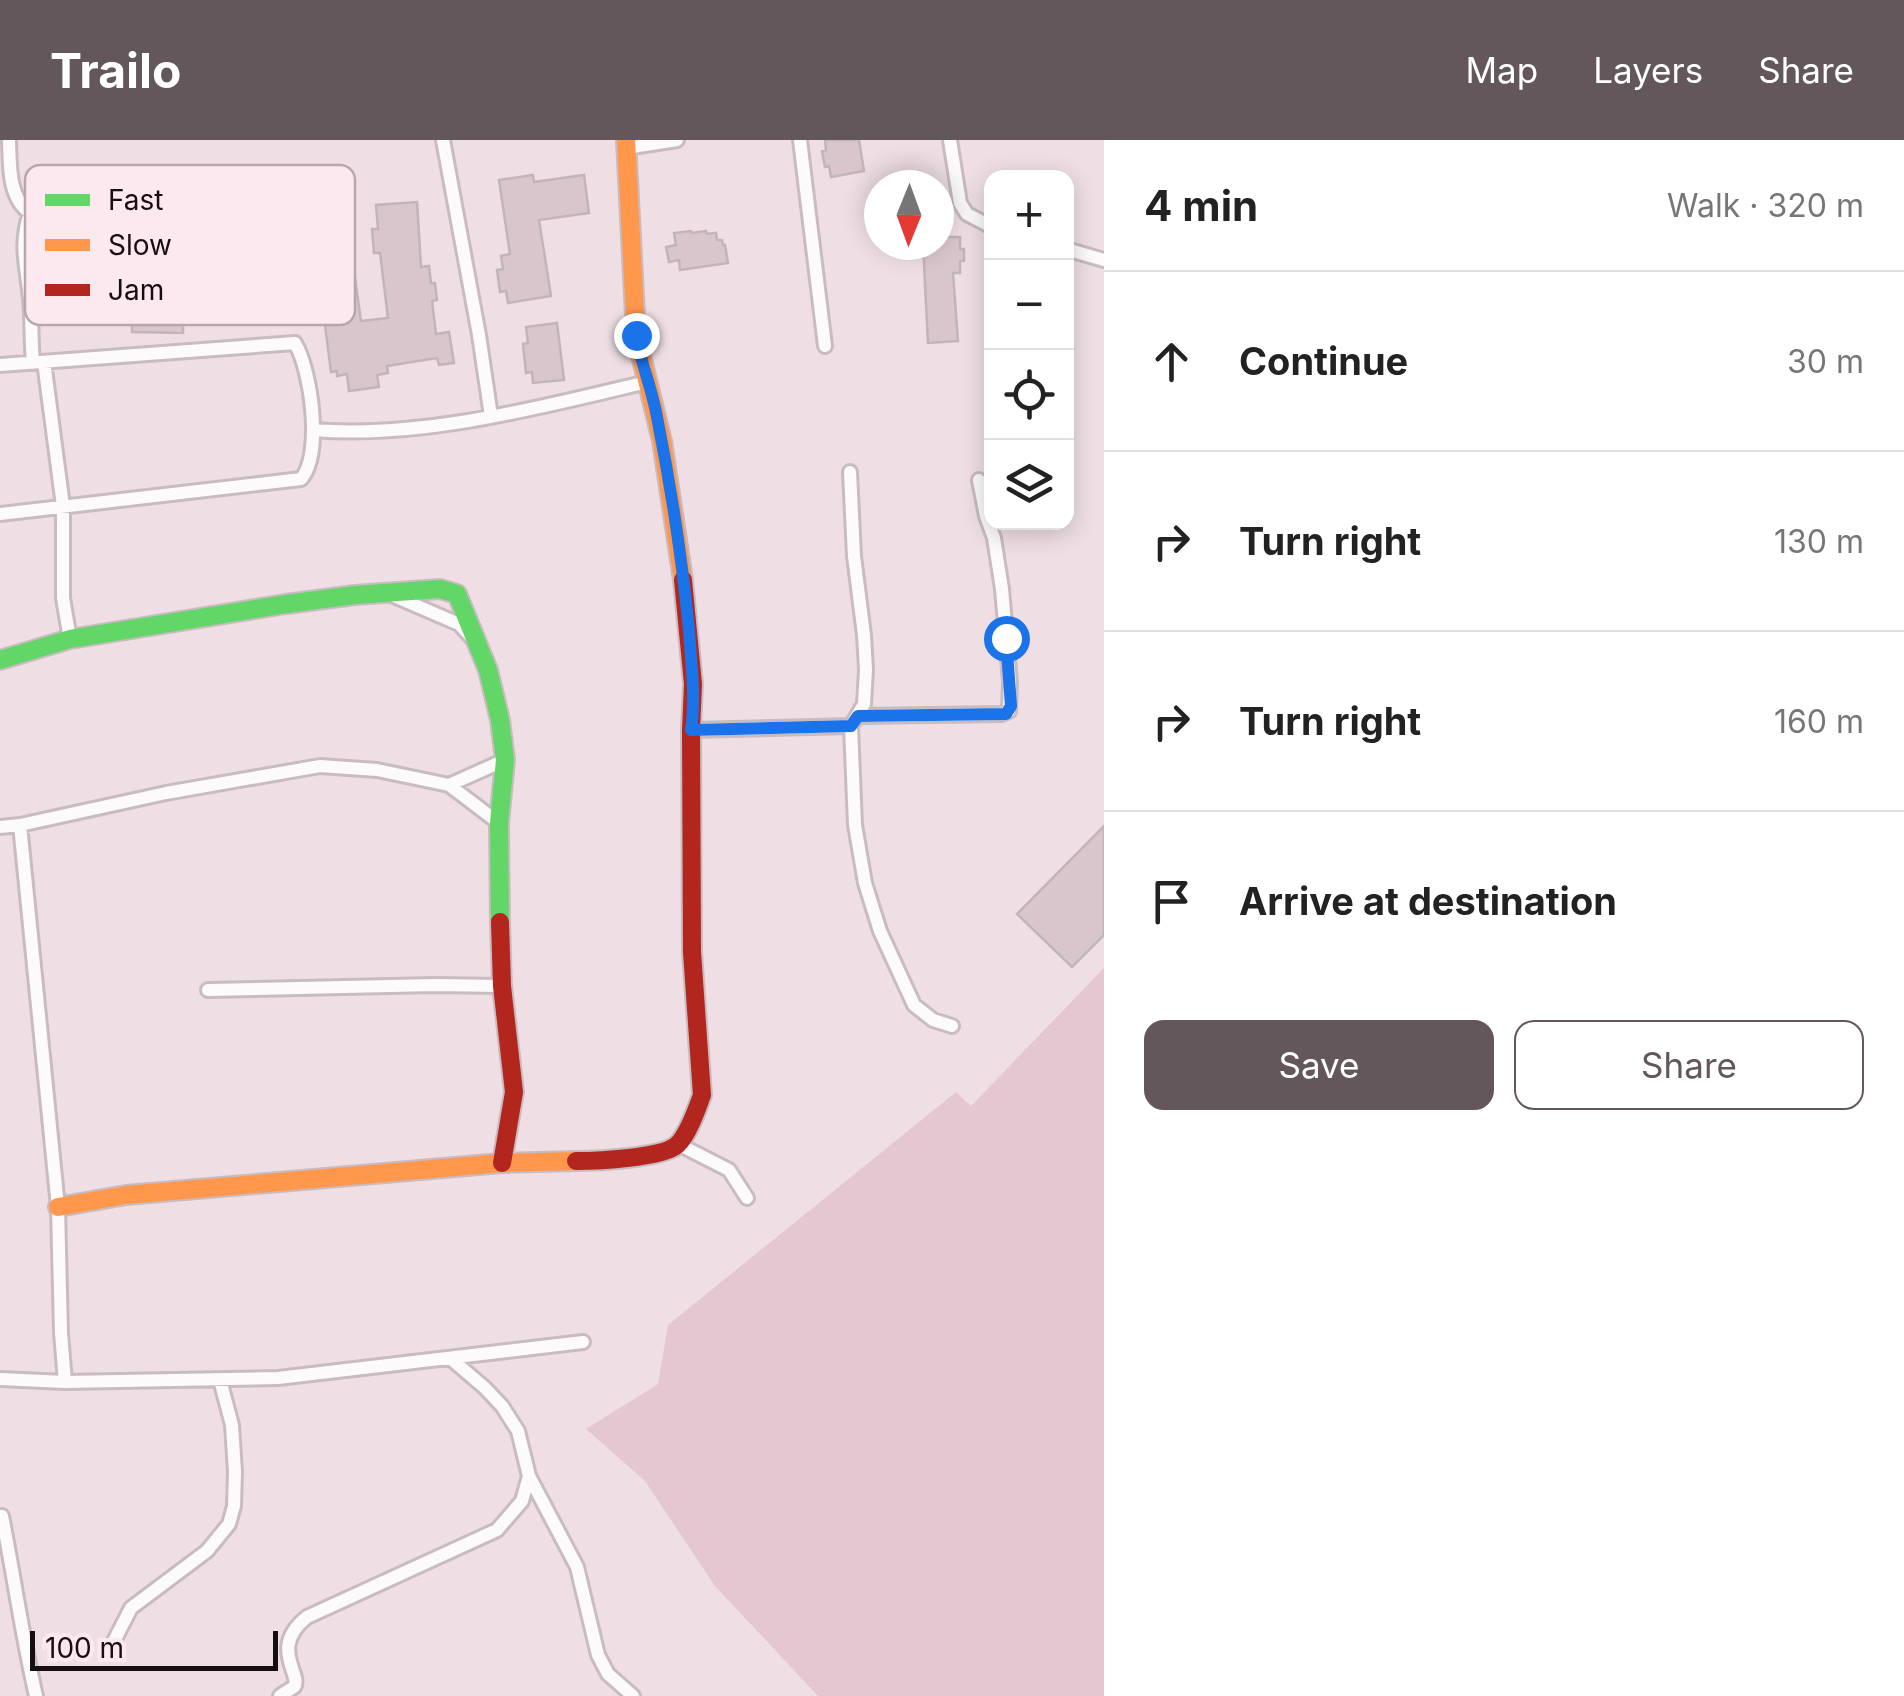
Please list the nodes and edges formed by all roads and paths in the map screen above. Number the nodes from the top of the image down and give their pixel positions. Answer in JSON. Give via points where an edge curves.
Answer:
{"nodes":[{"id":1,"x":444,"y":140,"type":"edge"},
{"id":2,"x":677,"y":140,"type":"edge"},
{"id":3,"x":800,"y":140,"type":"edge"},
{"id":4,"x":950,"y":140,"type":"edge"},
{"id":5,"x":9,"y":141,"type":"edge"},
{"id":6,"x":626,"y":144,"type":"edge"},
{"id":7,"x":25,"y":210,"type":"edge"},
{"id":8,"x":984,"y":223,"type":"edge"},
{"id":9,"x":25,"y":227,"type":"edge"},
{"id":10,"x":1074,"y":251,"type":"edge"},
{"id":11,"x":1104,"y":260,"type":"edge"},
{"id":12,"x":25,"y":267,"type":"edge"},
{"id":13,"x":34,"y":325,"type":"edge"},
{"id":14,"x":825,"y":346,"type":"dead end"},
{"id":15,"x":39,"y":362,"type":"junction"},
{"id":16,"x":0,"y":365,"type":"edge"},
{"id":17,"x":647,"y":382,"type":"junction"},
{"id":18,"x":491,"y":416,"type":"junction"},
{"id":19,"x":313,"y":430,"type":"junction"},
{"id":20,"x":850,"y":472,"type":"dead end"},
{"id":21,"x":979,"y":480,"type":"dead end"},
{"id":22,"x":63,"y":506,"type":"junction"},
{"id":23,"x":0,"y":514,"type":"edge"},
{"id":24,"x":387,"y":594,"type":"junction"},
{"id":25,"x":70,"y":639,"type":"junction"},
{"id":26,"x":481,"y":648,"type":"junction"},
{"id":27,"x":0,"y":660,"type":"edge"},
{"id":28,"x":855,"y":721,"type":"junction"},
{"id":29,"x":691,"y":730,"type":"junction"},
{"id":30,"x":504,"y":760,"type":"junction"},
{"id":31,"x":449,"y":785,"type":"junction"},
{"id":32,"x":500,"y":823,"type":"junction"},
{"id":33,"x":20,"y":825,"type":"junction"},
{"id":34,"x":0,"y":827,"type":"edge"},
{"id":35,"x":502,"y":986,"type":"junction"},
{"id":36,"x":208,"y":990,"type":"dead end"},
{"id":37,"x":952,"y":1026,"type":"dead end"},
{"id":38,"x":678,"y":1144,"type":"junction"},
{"id":39,"x":502,"y":1163,"type":"junction"},
{"id":40,"x":748,"y":1198,"type":"dead end"},
{"id":41,"x":58,"y":1206,"type":"junction"},
{"id":42,"x":583,"y":1342,"type":"dead end"},
{"id":43,"x":450,"y":1358,"type":"junction"},
{"id":44,"x":0,"y":1379,"type":"edge"},
{"id":45,"x":220,"y":1380,"type":"junction"},
{"id":46,"x":65,"y":1382,"type":"junction"},
{"id":47,"x":529,"y":1476,"type":"junction"},
{"id":48,"x":2,"y":1516,"type":"edge"},
{"id":49,"x":114,"y":1641,"type":"dead end"},
{"id":50,"x":36,"y":1696,"type":"edge"},
{"id":51,"x":280,"y":1696,"type":"edge"},
{"id":52,"x":633,"y":1696,"type":"edge"}],
"edges":[{"from":1,"to":18,"type":"street"},
{"from":2,"to":6,"type":"street"},
{"from":3,"to":14,"type":"street"},
{"from":4,"to":8,"type":"street","via":[[960,203]]},
{"from":5,"to":7,"type":"street","via":[[12,184]]},
{"from":6,"to":17,"type":"street","via":[[636,335]]},
{"from":9,"to":12,"type":"street"},
{"from":10,"to":11,"type":"street"},
{"from":13,"to":15,"type":"street"},
{"from":15,"to":16,"type":"street"},
{"from":15,"to":19,"type":"street","via":[[295,343]]},
{"from":15,"to":22,"type":"street"},
{"from":17,"to":18,"type":"street"},
{"from":17,"to":29,"type":"street","via":[[681,561]]},
{"from":18,"to":19,"type":"street","via":[[412,428]]},
{"from":19,"to":22,"type":"street","via":[[310,464],[301,479]]},
{"from":20,"to":28,"type":"street","via":[[866,670],[864,704]]},
{"from":21,"to":28,"type":"street","via":[[1002,589],[1010,711]]},
{"from":22,"to":23,"type":"street"},
{"from":22,"to":25,"type":"street"},
{"from":24,"to":25,"type":"street"},
{"from":24,"to":26,"type":"street","via":[[458,624]]},
{"from":24,"to":26,"type":"street","via":[[458,594]]},
{"from":25,"to":27,"type":"street"},
{"from":26,"to":30,"type":"street"},
{"from":28,"to":29,"type":"street"},
{"from":28,"to":37,"type":"street","via":[[855,824],[865,883],[914,1005]]},
{"from":29,"to":38,"type":"street","via":[[692,952],[702,1095]]},
{"from":30,"to":31,"type":"street"},
{"from":30,"to":32,"type":"street"},
{"from":31,"to":32,"type":"street"},
{"from":31,"to":33,"type":"street","via":[[320,766]]},
{"from":32,"to":35,"type":"street"},
{"from":33,"to":34,"type":"street"},
{"from":33,"to":41,"type":"street"},
{"from":35,"to":36,"type":"street"},
{"from":35,"to":39,"type":"street","via":[[514,1092]]},
{"from":38,"to":39,"type":"street","via":[[661,1153],[590,1161]]},
{"from":38,"to":40,"type":"street","via":[[729,1170]]},
{"from":39,"to":41,"type":"street"},
{"from":41,"to":46,"type":"street"},
{"from":42,"to":43,"type":"street"},
{"from":43,"to":45,"type":"street"},
{"from":43,"to":47,"type":"street","via":[[510,1419]]},
{"from":44,"to":46,"type":"street"},
{"from":45,"to":46,"type":"street"},
{"from":45,"to":49,"type":"street","via":[[234,1456],[229,1524],[208,1550],[131,1608]]},
{"from":47,"to":51,"type":"street","via":[[522,1501],[496,1530],[299,1623],[288,1653],[296,1683]]},
{"from":47,"to":52,"type":"street","via":[[577,1566],[598,1655]]},
{"from":48,"to":50,"type":"street"}]}
